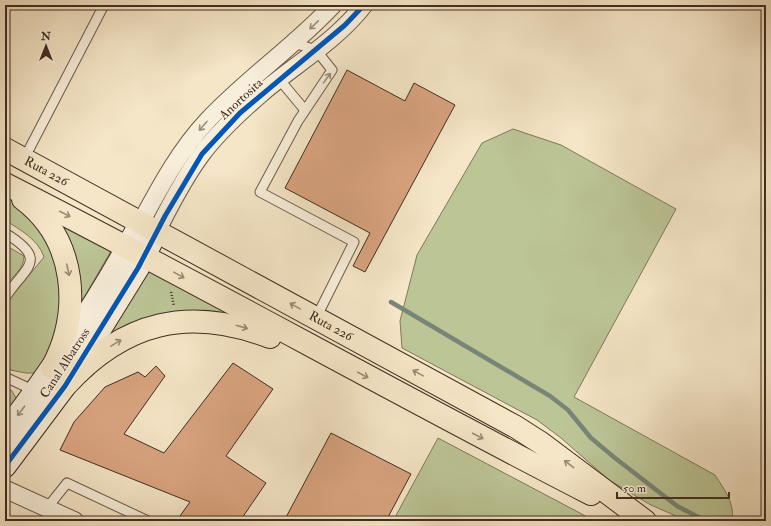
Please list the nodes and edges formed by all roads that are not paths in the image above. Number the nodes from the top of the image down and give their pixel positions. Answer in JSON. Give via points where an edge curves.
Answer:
{"nodes":[{"id":1,"x":104,"y":5,"type":"edge"},
{"id":2,"x":333,"y":5,"type":"edge"},
{"id":3,"x":364,"y":5,"type":"edge"},
{"id":4,"x":294,"y":43,"type":"junction"},
{"id":5,"x":316,"y":50,"type":"junction"},
{"id":6,"x":279,"y":79,"type":"junction"},
{"id":7,"x":304,"y":109,"type":"junction"},
{"id":8,"x":5,"y":149,"type":"edge"},
{"id":9,"x":24,"y":159,"type":"junction"},
{"id":10,"x":5,"y":184,"type":"edge"},
{"id":11,"x":149,"y":227,"type":"junction"},
{"id":12,"x":5,"y":233,"type":"edge"},
{"id":13,"x":133,"y":258,"type":"junction"},
{"id":14,"x":5,"y":298,"type":"edge"},
{"id":15,"x":316,"y":318,"type":"junction"},
{"id":16,"x":329,"y":357,"type":"junction"},
{"id":17,"x":52,"y":368,"type":"junction"},
{"id":18,"x":5,"y":377,"type":"edge"},
{"id":19,"x":65,"y":386,"type":"junction"},
{"id":20,"x":36,"y":392,"type":"junction"},
{"id":21,"x":5,"y":432,"type":"edge"},
{"id":22,"x":5,"y":466,"type":"edge"},
{"id":23,"x":5,"y":489,"type":"edge"},
{"id":24,"x":47,"y":508,"type":"junction"},
{"id":25,"x":75,"y":521,"type":"edge"},
{"id":26,"x":148,"y":521,"type":"edge"},
{"id":27,"x":644,"y":521,"type":"edge"}],
"edges":[{"from":1,"to":9,"type":"lane"},
{"from":2,"to":4,"type":"street","name":"Anortosita","one_way":true},
{"from":3,"to":5,"type":"street","name":"Anortosita","via":[[345,26]]},
{"from":4,"to":5,"type":"lane"},
{"from":4,"to":11,"type":"street","name":"Anortosita","one_way":true,"via":[[228,100],[188,143]]},
{"from":5,"to":6,"type":"street","name":"Anortosita"},
{"from":7,"to":5,"type":"lane","one_way":true,"via":[[332,70]]},
{"from":6,"to":7,"type":"lane"},
{"from":6,"to":11,"type":"street","name":"Anortosita","via":[[240,113],[202,154]]},
{"from":7,"to":15,"type":"lane","via":[[260,192],[354,242]]},
{"from":8,"to":9,"type":"main road","name":"Ruta 226"},
{"from":9,"to":11,"type":"main road","name":"Ruta 226"},
{"from":10,"to":13,"type":"main road","name":"Ruta 226","one_way":true},
{"from":10,"to":17,"type":"main road","one_way":true,"via":[[41,217],[59,243],[67,266],[70,320],[60,353]]},
{"from":11,"to":13,"type":"street"},
{"from":15,"to":11,"type":"main road","name":"Ruta 226","one_way":true},
{"from":12,"to":14,"type":"lane","via":[[26,249],[30,265]]},
{"from":13,"to":16,"type":"main road","name":"Ruta 226","one_way":true},
{"from":13,"to":17,"type":"street","name":"Canal Albatross"},
{"from":13,"to":19,"type":"street","name":"Canal Albatross"},
{"from":27,"to":15,"type":"main road","name":"Ruta 226","one_way":true,"via":[[541,442]]},
{"from":19,"to":16,"type":"main road","one_way":true,"via":[[92,360],[122,339],[148,328],[175,322],[205,321],[234,325]]},
{"from":16,"to":27,"type":"main road","name":"Ruta 226","one_way":true},
{"from":17,"to":20,"type":"street","name":"Canal Albatross"},
{"from":18,"to":20,"type":"lane"},
{"from":19,"to":22,"type":"street","name":"Canal Albatross"},
{"from":20,"to":21,"type":"street","name":"Canal Albatross","one_way":true},
{"from":23,"to":24,"type":"street"},
{"from":24,"to":25,"type":"street"},
{"from":24,"to":26,"type":"lane","via":[[67,483]]}]}
